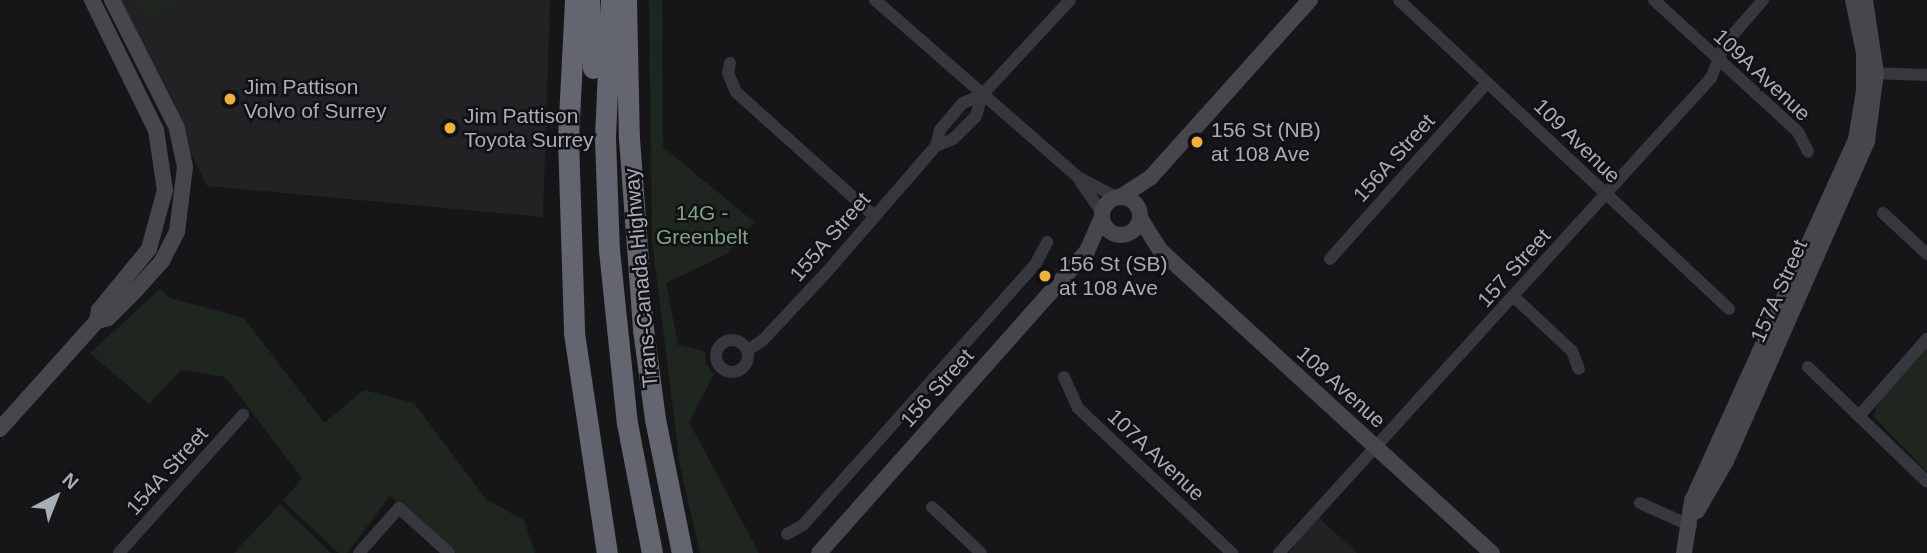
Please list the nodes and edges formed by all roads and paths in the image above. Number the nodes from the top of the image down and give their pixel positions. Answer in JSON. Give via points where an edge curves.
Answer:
{"nodes":[{"id":1,"x":92,"y":0,"type":"edge"},
{"id":2,"x":112,"y":0,"type":"edge"},
{"id":3,"x":575,"y":0,"type":"edge"},
{"id":4,"x":589,"y":0,"type":"edge"},
{"id":5,"x":611,"y":0,"type":"edge"},
{"id":6,"x":628,"y":0,"type":"edge"},
{"id":7,"x":875,"y":0,"type":"edge"},
{"id":8,"x":1070,"y":0,"type":"edge"},
{"id":9,"x":1310,"y":0,"type":"edge"},
{"id":10,"x":1399,"y":0,"type":"edge"},
{"id":11,"x":1654,"y":0,"type":"edge"},
{"id":12,"x":1763,"y":0,"type":"edge"},
{"id":13,"x":1853,"y":0,"type":"edge"},
{"id":14,"x":1865,"y":0,"type":"edge"},
{"id":15,"x":1720,"y":62,"type":"junction"},
{"id":16,"x":730,"y":63,"type":"dead end"},
{"id":17,"x":1870,"y":73,"type":"junction"},
{"id":18,"x":1927,"y":75,"type":"edge"},
{"id":19,"x":1488,"y":83,"type":"junction"},
{"id":20,"x":982,"y":95,"type":"junction"},
{"id":21,"x":1808,"y":152,"type":"dead end"},
{"id":22,"x":1077,"y":177,"type":"junction"},
{"id":23,"x":1151,"y":177,"type":"junction"},
{"id":24,"x":1606,"y":194,"type":"junction"},
{"id":25,"x":1119,"y":197,"type":"junction"},
{"id":26,"x":1883,"y":213,"type":"dead end"},
{"id":27,"x":1139,"y":214,"type":"junction"},
{"id":28,"x":1102,"y":215,"type":"junction"},
{"id":29,"x":874,"y":216,"type":"junction"},
{"id":30,"x":1122,"y":234,"type":"junction"},
{"id":31,"x":1047,"y":242,"type":"dead end"},
{"id":32,"x":1087,"y":251,"type":"junction"},
{"id":33,"x":1161,"y":251,"type":"junction"},
{"id":34,"x":1927,"y":254,"type":"edge"},
{"id":35,"x":1330,"y":259,"type":"dead end"},
{"id":36,"x":1514,"y":297,"type":"junction"},
{"id":37,"x":1729,"y":309,"type":"dead end"},
{"id":38,"x":97,"y":321,"type":"junction"},
{"id":39,"x":1927,"y":339,"type":"edge"},
{"id":40,"x":748,"y":350,"type":"dead end"},
{"id":41,"x":1808,"y":368,"type":"dead end"},
{"id":42,"x":1579,"y":369,"type":"dead end"},
{"id":43,"x":1064,"y":377,"type":"dead end"},
{"id":44,"x":243,"y":415,"type":"dead end"},
{"id":45,"x":1859,"y":416,"type":"junction"},
{"id":46,"x":0,"y":429,"type":"edge"},
{"id":47,"x":1374,"y":445,"type":"junction"},
{"id":48,"x":1927,"y":482,"type":"edge"},
{"id":49,"x":1640,"y":503,"type":"dead end"},
{"id":50,"x":932,"y":507,"type":"dead end"},
{"id":51,"x":1692,"y":521,"type":"junction"},
{"id":52,"x":787,"y":534,"type":"dead end"},
{"id":53,"x":119,"y":553,"type":"edge"},
{"id":54,"x":359,"y":553,"type":"edge"},
{"id":55,"x":450,"y":553,"type":"edge"},
{"id":56,"x":607,"y":553,"type":"edge"},
{"id":57,"x":637,"y":553,"type":"edge"},
{"id":58,"x":652,"y":553,"type":"edge"},
{"id":59,"x":682,"y":553,"type":"edge"},
{"id":60,"x":819,"y":553,"type":"edge"},
{"id":61,"x":981,"y":553,"type":"edge"},
{"id":62,"x":1232,"y":553,"type":"edge"},
{"id":63,"x":1279,"y":553,"type":"edge"},
{"id":64,"x":1492,"y":553,"type":"edge"},
{"id":65,"x":1684,"y":553,"type":"edge"}],
"edges":[{"from":1,"to":38,"type":"street","via":[[156,130],[165,190],[149,249],[100,310]]},
{"from":2,"to":38,"type":"street","via":[[177,128],[185,167],[177,232],[162,261],[108,318]]},
{"from":3,"to":56,"type":"highway","via":[[568,138],[570,265],[584,416]]},
{"from":4,"to":57,"type":"highway","via":[[603,334],[613,426]]},
{"from":5,"to":58,"type":"highway","via":[[605,138],[609,250],[627,423]]},
{"from":6,"to":59,"type":"highway","name":"Trans-Canada Highway","via":[[643,329],[655,419]]},
{"from":7,"to":20,"type":"street"},
{"from":8,"to":20,"type":"street","name":"155A Street"},
{"from":9,"to":23,"type":"street"},
{"from":10,"to":19,"type":"street","name":"109 Avenue"},
{"from":11,"to":15,"type":"street","name":"109A Avenue"},
{"from":12,"to":15,"type":"street","name":"157 Street","via":[[1725,44]]},
{"from":13,"to":17,"type":"street"},
{"from":14,"to":17,"type":"street"},
{"from":15,"to":21,"type":"street","name":"109A Avenue","via":[[1798,132]]},
{"from":15,"to":24,"type":"street","name":"157 Street"},
{"from":16,"to":29,"type":"street","via":[[728,72],[736,92]]},
{"from":17,"to":18,"type":"street"},
{"from":17,"to":51,"type":"street","name":"157A Street","via":[[1872,120],[1858,166],[1726,461]]},
{"from":19,"to":24,"type":"street","name":"109 Avenue"},
{"from":19,"to":35,"type":"street","name":"156A Street"},
{"from":20,"to":22,"type":"street"},
{"from":20,"to":29,"type":"street","name":"155A Street","via":[[976,116],[953,139],[936,146]]},
{"from":22,"to":25,"type":"street"},
{"from":22,"to":28,"type":"street"},
{"from":23,"to":25,"type":"street"},
{"from":23,"to":27,"type":"street"},
{"from":24,"to":36,"type":"street","name":"157 Street"},
{"from":24,"to":37,"type":"street","name":"109 Avenue"},
{"from":25,"to":27,"type":"street"},
{"from":25,"to":28,"type":"street","name":"156 Street"},
{"from":26,"to":34,"type":"street"},
{"from":27,"to":30,"type":"street"},
{"from":27,"to":33,"type":"street","name":"108 Avenue"},
{"from":28,"to":30,"type":"street","name":"108 Avenue","via":[[1105,227]]},
{"from":28,"to":32,"type":"street","name":"156 Street"},
{"from":29,"to":40,"type":"street","name":"155A Street","via":[[772,331]]},
{"from":30,"to":32,"type":"street","name":"156 Street"},
{"from":30,"to":33,"type":"street","name":"108 Avenue"},
{"from":31,"to":52,"type":"street","name":"156 Street","via":[[1035,265],[803,525]]},
{"from":32,"to":60,"type":"street","name":"156 Street"},
{"from":33,"to":47,"type":"street","name":"108 Avenue"},
{"from":36,"to":42,"type":"street","via":[[1572,351]]},
{"from":36,"to":47,"type":"street","name":"157 Street"},
{"from":38,"to":46,"type":"street"},
{"from":39,"to":45,"type":"street"},
{"from":41,"to":45,"type":"street"},
{"from":43,"to":62,"type":"street","name":"107A Avenue","via":[[1078,408]]},
{"from":44,"to":53,"type":"street","name":"154A Street"},
{"from":45,"to":48,"type":"street"},
{"from":47,"to":63,"type":"street","name":"157 Street"},
{"from":47,"to":64,"type":"street","name":"108 Avenue"},
{"from":49,"to":51,"type":"street"},
{"from":50,"to":61,"type":"street"},
{"from":51,"to":65,"type":"street","name":"157A Street"},
{"from":54,"to":55,"type":"street","via":[[399,508]]}]}
